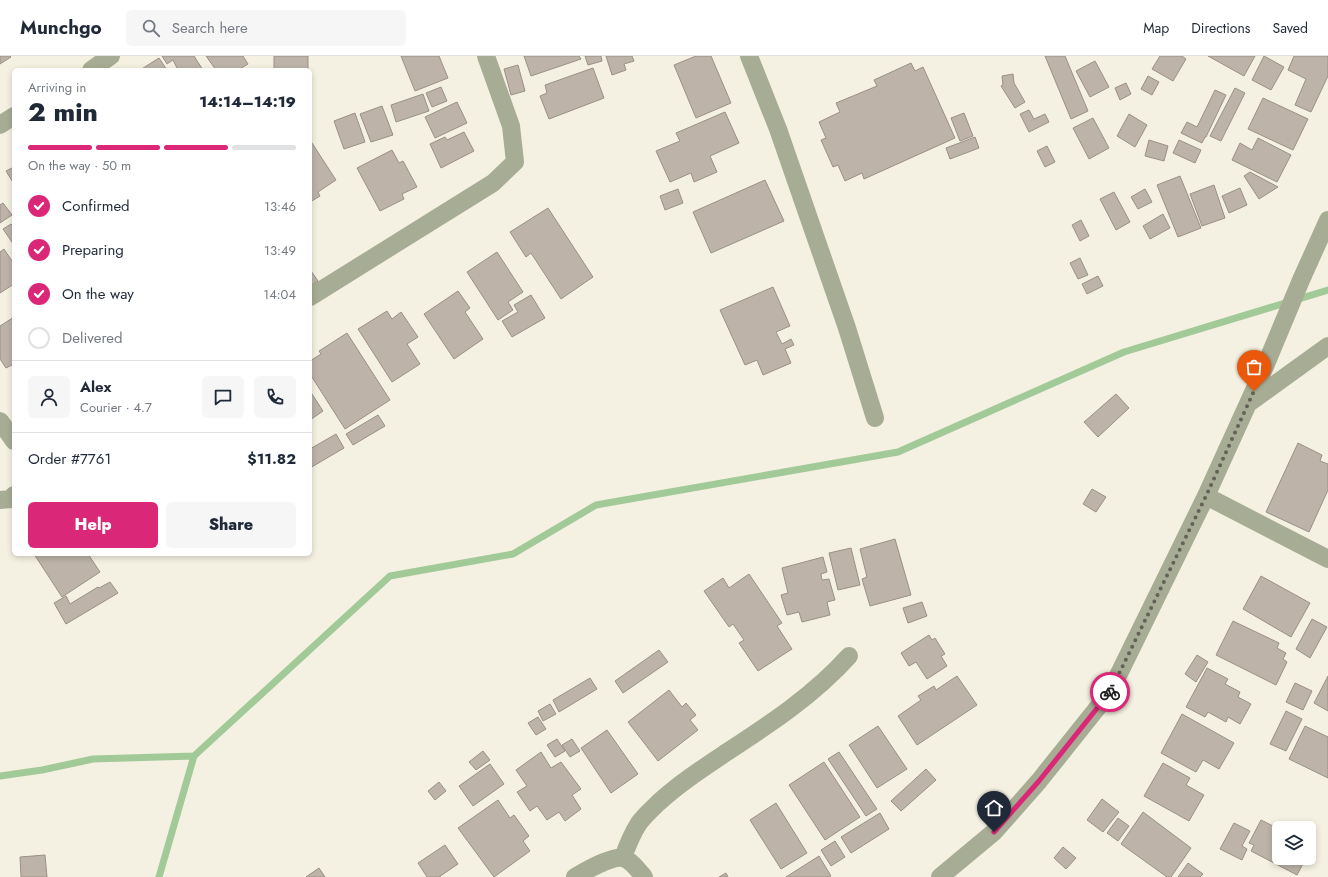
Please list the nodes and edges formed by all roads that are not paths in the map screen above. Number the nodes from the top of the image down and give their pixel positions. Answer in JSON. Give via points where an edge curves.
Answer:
{"nodes":[{"id":1,"x":111,"y":56,"type":"edge"},
{"id":2,"x":486,"y":56,"type":"edge"},
{"id":3,"x":749,"y":56,"type":"edge"},
{"id":4,"x":95,"y":68,"type":"edge"},
{"id":5,"x":12,"y":117,"type":"edge"},
{"id":6,"x":0,"y":125,"type":"edge"},
{"id":7,"x":1328,"y":220,"type":"edge"},
{"id":8,"x":312,"y":296,"type":"edge"},
{"id":9,"x":1328,"y":346,"type":"edge"},
{"id":10,"x":1248,"y":404,"type":"junction"},
{"id":11,"x":875,"y":418,"type":"dead end"},
{"id":12,"x":0,"y":421,"type":"edge"},
{"id":13,"x":12,"y":438,"type":"edge"},
{"id":14,"x":1206,"y":496,"type":"junction"},
{"id":15,"x":12,"y":497,"type":"edge"},
{"id":16,"x":0,"y":500,"type":"edge"},
{"id":17,"x":1328,"y":559,"type":"edge"},
{"id":18,"x":849,"y":656,"type":"dead end"},
{"id":19,"x":623,"y":858,"type":"junction"},
{"id":20,"x":958,"y":871,"type":"edge"},
{"id":21,"x":575,"y":877,"type":"edge"},
{"id":22,"x":644,"y":877,"type":"edge"},
{"id":23,"x":940,"y":877,"type":"edge"}],
"edges":[{"from":1,"to":4,"type":"street"},
{"from":2,"to":8,"type":"street","via":[[511,126],[515,162],[493,183]]},
{"from":3,"to":11,"type":"street","via":[[778,128]]},
{"from":5,"to":6,"type":"street"},
{"from":7,"to":10,"type":"street"},
{"from":9,"to":10,"type":"street"},
{"from":10,"to":14,"type":"street"},
{"from":12,"to":13,"type":"street"},
{"from":14,"to":17,"type":"street"},
{"from":14,"to":20,"type":"street","via":[[1110,692],[1039,781]]},
{"from":15,"to":16,"type":"street"},
{"from":18,"to":19,"type":"street","via":[[805,697],[666,796],[640,821]]},
{"from":19,"to":21,"type":"street","via":[[592,868]]},
{"from":19,"to":22,"type":"street"},
{"from":20,"to":23,"type":"street"}]}
